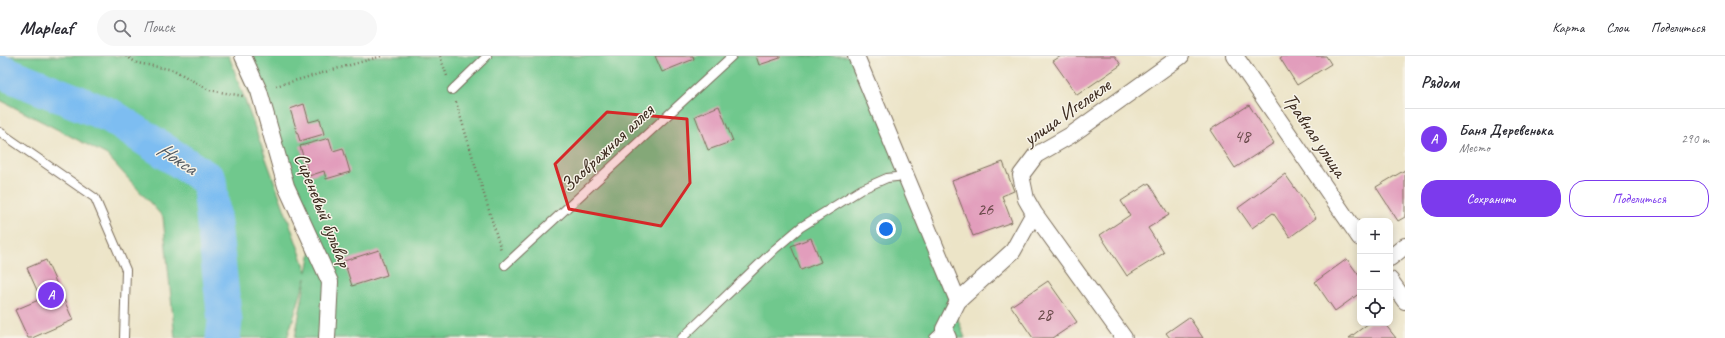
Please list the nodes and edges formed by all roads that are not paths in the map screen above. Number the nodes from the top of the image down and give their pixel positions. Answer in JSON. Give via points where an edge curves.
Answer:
{"nodes":[{"id":1,"x":242,"y":56,"type":"edge"},
{"id":2,"x":487,"y":56,"type":"edge"},
{"id":3,"x":732,"y":56,"type":"edge"},
{"id":4,"x":856,"y":56,"type":"edge"},
{"id":5,"x":1181,"y":56,"type":"edge"},
{"id":6,"x":1235,"y":56,"type":"edge"},
{"id":7,"x":452,"y":90,"type":"road end"},
{"id":8,"x":0,"y":132,"type":"edge"},
{"id":9,"x":904,"y":176,"type":"junction"},
{"id":10,"x":1034,"y":213,"type":"junction"},
{"id":11,"x":1357,"y":234,"type":"edge"},
{"id":12,"x":1405,"y":246,"type":"edge"},
{"id":13,"x":1393,"y":256,"type":"edge"},
{"id":14,"x":505,"y":265,"type":"road end"},
{"id":15,"x":1393,"y":284,"type":"edge"},
{"id":16,"x":1405,"y":300,"type":"edge"},
{"id":17,"x":958,"y":301,"type":"junction"},
{"id":18,"x":942,"y":335,"type":"edge"},
{"id":19,"x":124,"y":338,"type":"edge"},
{"id":20,"x":327,"y":338,"type":"edge"},
{"id":21,"x":682,"y":338,"type":"edge"},
{"id":22,"x":1124,"y":338,"type":"edge"}],
"edges":[{"from":1,"to":20,"type":"street","name":"Сиреневый бульвар","via":[[259,91],[286,186],[330,282]]},
{"from":2,"to":7,"type":"lane"},
{"from":3,"to":14,"type":"lane","name":"Заовражная аллея"},
{"from":4,"to":9,"type":"street"},
{"from":5,"to":10,"type":"street","name":"улица Игелекле","via":[[1071,135],[1036,155],[1022,175],[1026,199]]},
{"from":6,"to":11,"type":"street","name":"Травная улица"},
{"from":8,"to":19,"type":"lane","via":[[95,198],[126,270]]},
{"from":9,"to":17,"type":"street"},
{"from":9,"to":21,"type":"lane","via":[[886,178],[862,189],[801,227]]},
{"from":10,"to":17,"type":"street","via":[[1013,251]]},
{"from":10,"to":22,"type":"street","name":"улица Игелекле"},
{"from":12,"to":13,"type":"street"},
{"from":15,"to":16,"type":"street"},
{"from":17,"to":18,"type":"street"}]}
